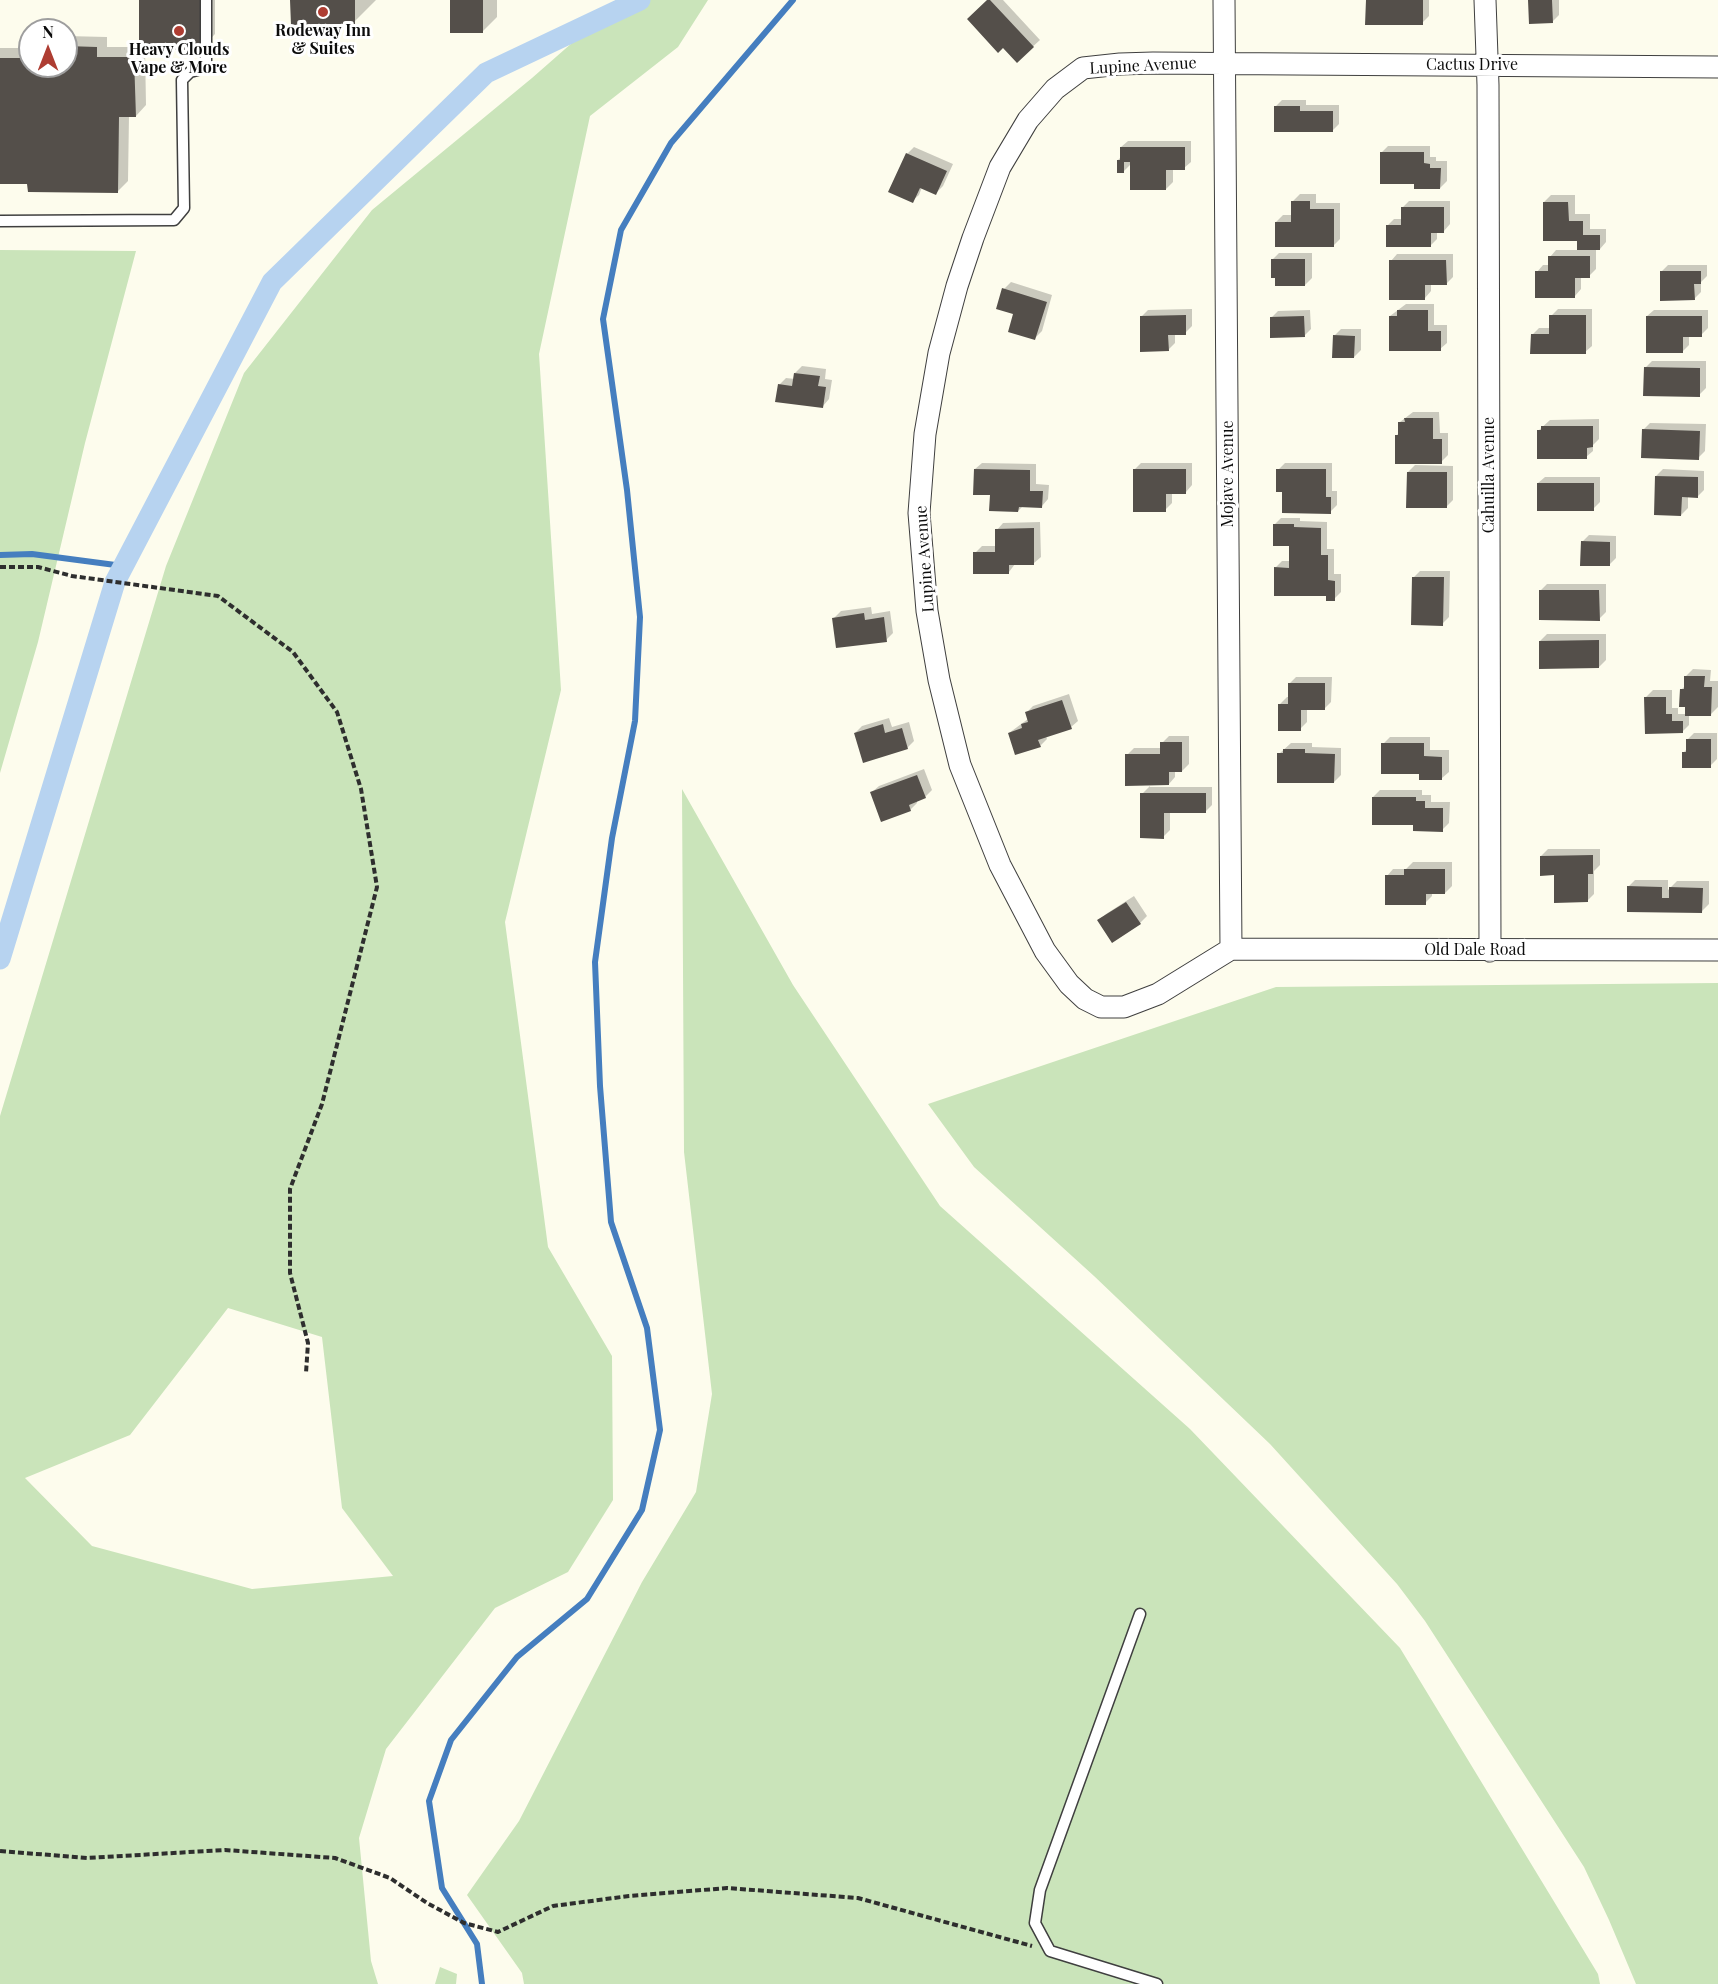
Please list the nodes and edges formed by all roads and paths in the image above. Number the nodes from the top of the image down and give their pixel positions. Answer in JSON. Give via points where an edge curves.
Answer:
{"nodes":[{"id":1,"x":206,"y":0,"type":"edge"},
{"id":2,"x":1224,"y":0,"type":"edge"},
{"id":3,"x":1485,"y":0,"type":"edge"},
{"id":4,"x":1225,"y":64,"type":"junction"},
{"id":5,"x":1486,"y":65,"type":"junction"},
{"id":6,"x":1718,"y":66,"type":"edge"},
{"id":7,"x":0,"y":221,"type":"edge"},
{"id":8,"x":0,"y":567,"type":"edge"},
{"id":9,"x":1231,"y":949,"type":"junction"},
{"id":10,"x":1718,"y":950,"type":"edge"},
{"id":11,"x":1490,"y":951,"type":"junction"},
{"id":12,"x":306,"y":1373,"type":"dead end"},
{"id":13,"x":1140,"y":1614,"type":"dead end"},
{"id":14,"x":0,"y":1851,"type":"edge"},
{"id":15,"x":1050,"y":1951,"type":"junction"},
{"id":16,"x":1157,"y":1984,"type":"edge"}],
"edges":[{"from":1,"to":7,"type":"lane","via":[[206,63],[182,80],[183,208],[174,220]]},
{"from":2,"to":4,"type":"street","name":"Mojave Avenue"},
{"from":3,"to":5,"type":"street","name":"Cahuilla Avenue"},
{"from":4,"to":5,"type":"street","name":"Cactus Drive"},
{"from":4,"to":9,"type":"street","name":"Mojave Avenue"},
{"from":4,"to":9,"type":"street","name":"Lupine Avenue","via":[[1083,68],[1055,89],[1028,120],[1000,167],[957,286],[939,353],[925,435],[919,513],[927,611],[960,765],[1000,865],[1051,959],[1085,999],[1101,1007],[1124,1007],[1158,994]]},
{"from":5,"to":6,"type":"street","name":"Cactus Drive"},
{"from":5,"to":11,"type":"street","name":"Cahuilla Avenue"},
{"from":8,"to":12,"type":"path","via":[[38,567],[72,576],[218,596],[293,652],[337,712],[361,789],[377,886],[322,1104],[290,1189],[290,1273],[308,1342]]},
{"from":9,"to":11,"type":"street","name":"Old Dale Road"},
{"from":10,"to":11,"type":"street","name":"Old Dale Road"},
{"from":13,"to":15,"type":"lane","via":[[1040,1890],[1035,1923]]},
{"from":14,"to":15,"type":"path","via":[[87,1858],[225,1850],[335,1858],[390,1878],[464,1923],[498,1932],[554,1906],[629,1896],[727,1888],[858,1898]]},
{"from":15,"to":16,"type":"lane"}]}
